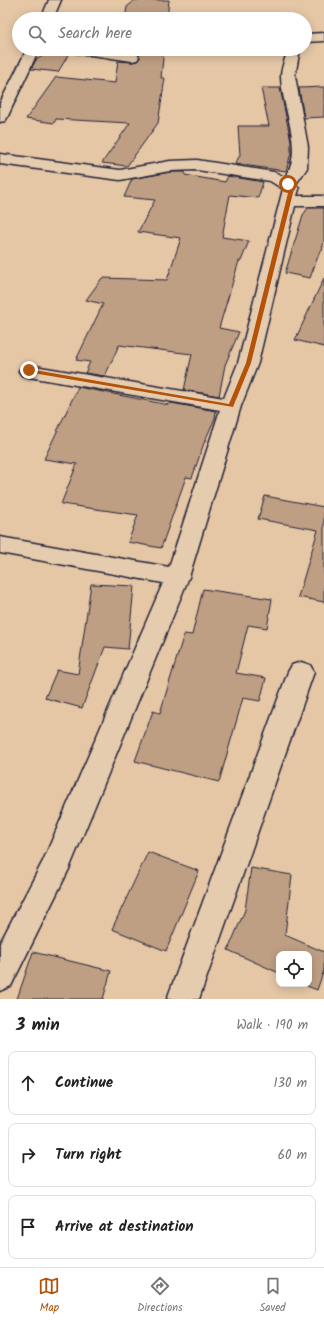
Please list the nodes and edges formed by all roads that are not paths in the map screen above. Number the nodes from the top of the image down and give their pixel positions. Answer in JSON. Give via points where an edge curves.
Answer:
{"nodes":[{"id":1,"x":55,"y":0,"type":"edge"},
{"id":2,"x":49,"y":12,"type":"edge"},
{"id":3,"x":324,"y":37,"type":"edge"},
{"id":4,"x":312,"y":38,"type":"edge"},
{"id":5,"x":30,"y":56,"type":"edge"},
{"id":6,"x":125,"y":56,"type":"edge"},
{"id":7,"x":292,"y":56,"type":"edge"},
{"id":8,"x":132,"y":57,"type":"dead end"},
{"id":9,"x":0,"y":118,"type":"edge"},
{"id":10,"x":0,"y":159,"type":"edge"},
{"id":11,"x":288,"y":192,"type":"junction"},
{"id":12,"x":324,"y":201,"type":"edge"},
{"id":13,"x":29,"y":370,"type":"dead end"},
{"id":14,"x":231,"y":406,"type":"junction"},
{"id":15,"x":0,"y":545,"type":"edge"},
{"id":16,"x":177,"y":577,"type":"junction"},
{"id":17,"x":301,"y":672,"type":"dead end"},
{"id":18,"x":0,"y":975,"type":"edge"},
{"id":19,"x":183,"y":999,"type":"edge"}],
"edges":[{"from":1,"to":2,"type":"street"},
{"from":3,"to":4,"type":"street"},
{"from":5,"to":9,"type":"street"},
{"from":6,"to":8,"type":"street"},
{"from":7,"to":11,"type":"street","via":[[288,76],[301,147],[299,168]]},
{"from":10,"to":11,"type":"street","via":[[120,175],[170,166],[197,165],[274,177]]},
{"from":11,"to":12,"type":"street"},
{"from":11,"to":14,"type":"street","via":[[248,363]]},
{"from":13,"to":14,"type":"street"},
{"from":14,"to":16,"type":"street"},
{"from":15,"to":16,"type":"street"},
{"from":16,"to":18,"type":"street","via":[[54,869]]},
{"from":17,"to":19,"type":"street"}]}
